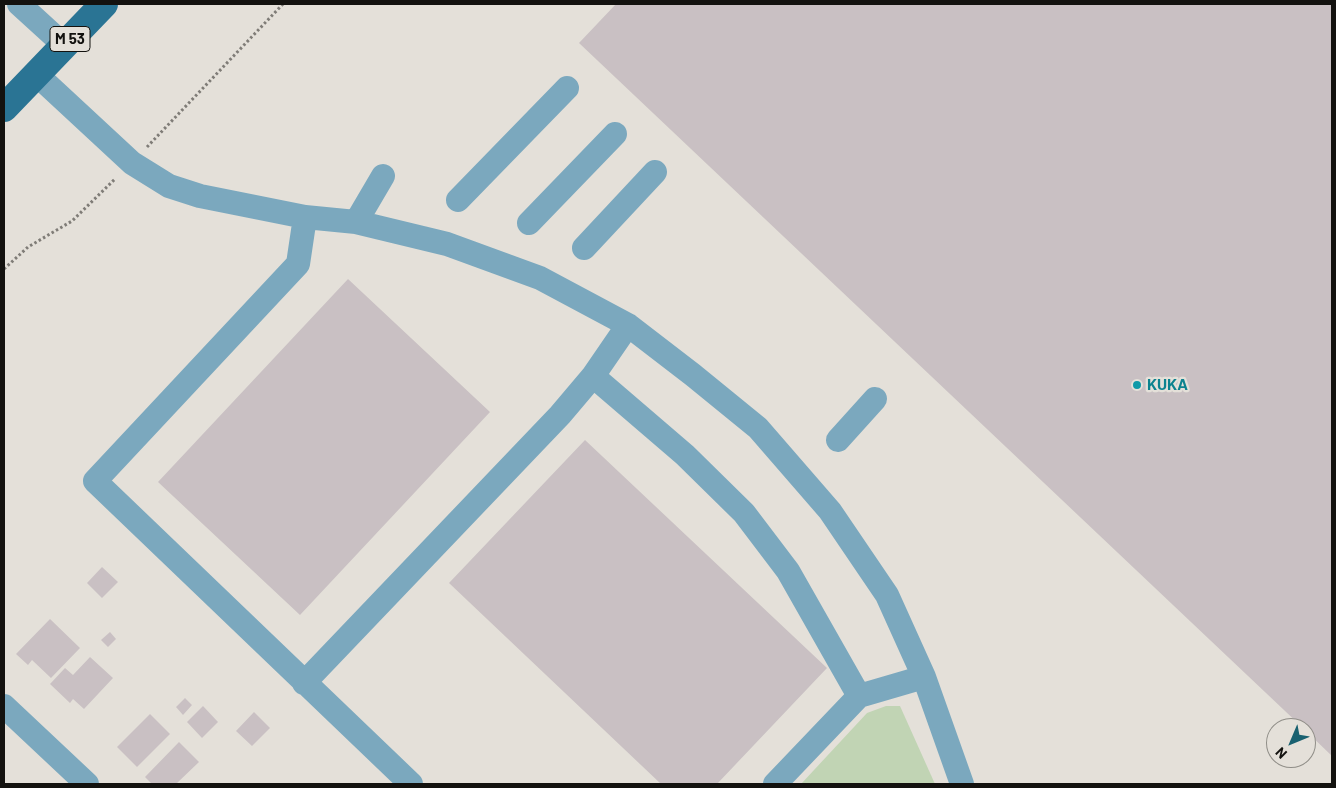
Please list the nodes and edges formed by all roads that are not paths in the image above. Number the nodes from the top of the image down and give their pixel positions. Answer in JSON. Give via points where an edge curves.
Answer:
{"nodes":[{"id":1,"x":19,"y":4,"type":"edge"},
{"id":2,"x":104,"y":4,"type":"edge"},
{"id":3,"x":64,"y":45,"type":"junction"},
{"id":4,"x":36,"y":74,"type":"junction"},
{"id":5,"x":566,"y":88,"type":"dead end"},
{"id":6,"x":4,"y":108,"type":"edge"},
{"id":7,"x":615,"y":134,"type":"dead end"},
{"id":8,"x":655,"y":172,"type":"dead end"},
{"id":9,"x":383,"y":176,"type":"dead end"},
{"id":10,"x":458,"y":200,"type":"dead end"},
{"id":11,"x":305,"y":217,"type":"junction"},
{"id":12,"x":356,"y":222,"type":"junction"},
{"id":13,"x":529,"y":223,"type":"dead end"},
{"id":14,"x":584,"y":248,"type":"dead end"},
{"id":15,"x":628,"y":325,"type":"junction"},
{"id":16,"x":594,"y":376,"type":"junction"},
{"id":17,"x":875,"y":398,"type":"dead end"},
{"id":18,"x":838,"y":440,"type":"dead end"},
{"id":19,"x":924,"y":678,"type":"junction"},
{"id":20,"x":304,"y":683,"type":"junction"},
{"id":21,"x":859,"y":696,"type":"junction"},
{"id":22,"x":4,"y":706,"type":"edge"},
{"id":23,"x":87,"y":784,"type":"edge"},
{"id":24,"x":410,"y":784,"type":"edge"},
{"id":25,"x":775,"y":784,"type":"edge"},
{"id":26,"x":962,"y":784,"type":"edge"}],
"edges":[{"from":1,"to":3,"type":"street"},
{"from":2,"to":3,"type":"main road","number":"M 53"},
{"from":3,"to":4,"type":"main road","number":"M 53"},
{"from":4,"to":6,"type":"main road","number":"M 53"},
{"from":4,"to":11,"type":"street","via":[[132,163],[169,186],[200,196]]},
{"from":5,"to":10,"type":"street"},
{"from":7,"to":13,"type":"street"},
{"from":8,"to":14,"type":"street"},
{"from":9,"to":12,"type":"street"},
{"from":11,"to":12,"type":"street"},
{"from":11,"to":20,"type":"street","via":[[298,264],[95,481]]},
{"from":12,"to":15,"type":"street","via":[[447,244],[540,278]]},
{"from":15,"to":16,"type":"street"},
{"from":15,"to":19,"type":"street","via":[[758,428],[830,511],[887,595]]},
{"from":16,"to":20,"type":"street"},
{"from":16,"to":21,"type":"street","via":[[685,455],[744,513],[788,571]]},
{"from":17,"to":18,"type":"street"},
{"from":19,"to":21,"type":"street"},
{"from":19,"to":26,"type":"street"},
{"from":20,"to":24,"type":"street"},
{"from":21,"to":25,"type":"street"},
{"from":22,"to":23,"type":"street"}]}
